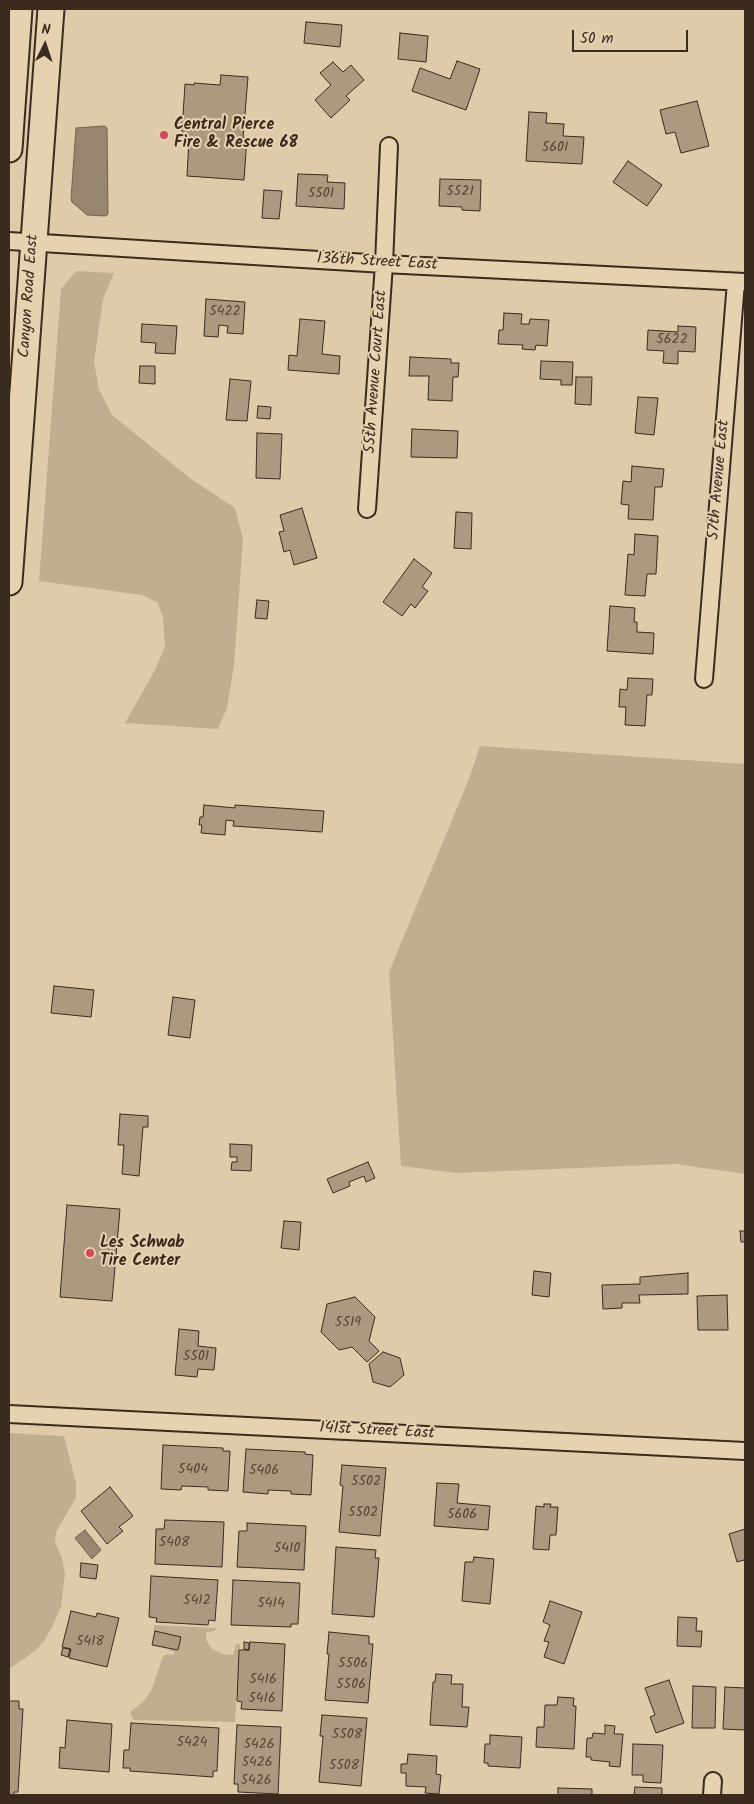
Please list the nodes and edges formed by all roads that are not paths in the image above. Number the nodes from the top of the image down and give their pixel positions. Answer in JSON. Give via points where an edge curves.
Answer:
{"nodes":[{"id":1,"x":19,"y":9,"type":"edge"},
{"id":2,"x":51,"y":9,"type":"edge"},
{"id":3,"x":389,"y":146,"type":"dead end"},
{"id":4,"x":9,"y":149,"type":"edge"},
{"id":5,"x":9,"y":241,"type":"edge"},
{"id":6,"x":34,"y":243,"type":"junction"},
{"id":7,"x":384,"y":264,"type":"junction"},
{"id":8,"x":741,"y":282,"type":"edge"},
{"id":9,"x":367,"y":509,"type":"dead end"},
{"id":10,"x":9,"y":582,"type":"edge"},
{"id":11,"x":704,"y":679,"type":"dead end"},
{"id":12,"x":9,"y":1414,"type":"edge"},
{"id":13,"x":745,"y":1451,"type":"edge"}],
"edges":[{"from":1,"to":4,"type":"main road"},
{"from":2,"to":6,"type":"main road","name":"Canyon Road East"},
{"from":3,"to":7,"type":"street","name":"55th Avenue Court East"},
{"from":5,"to":6,"type":"street","name":"136th Street East"},
{"from":6,"to":7,"type":"street","name":"136th Street East"},
{"from":6,"to":10,"type":"main road","name":"Canyon Road East"},
{"from":7,"to":8,"type":"street","name":"136th Street East"},
{"from":7,"to":9,"type":"street","name":"55th Avenue Court East"},
{"from":8,"to":11,"type":"street","name":"57th Avenue East"},
{"from":12,"to":13,"type":"street","name":"141st Street East"}]}
